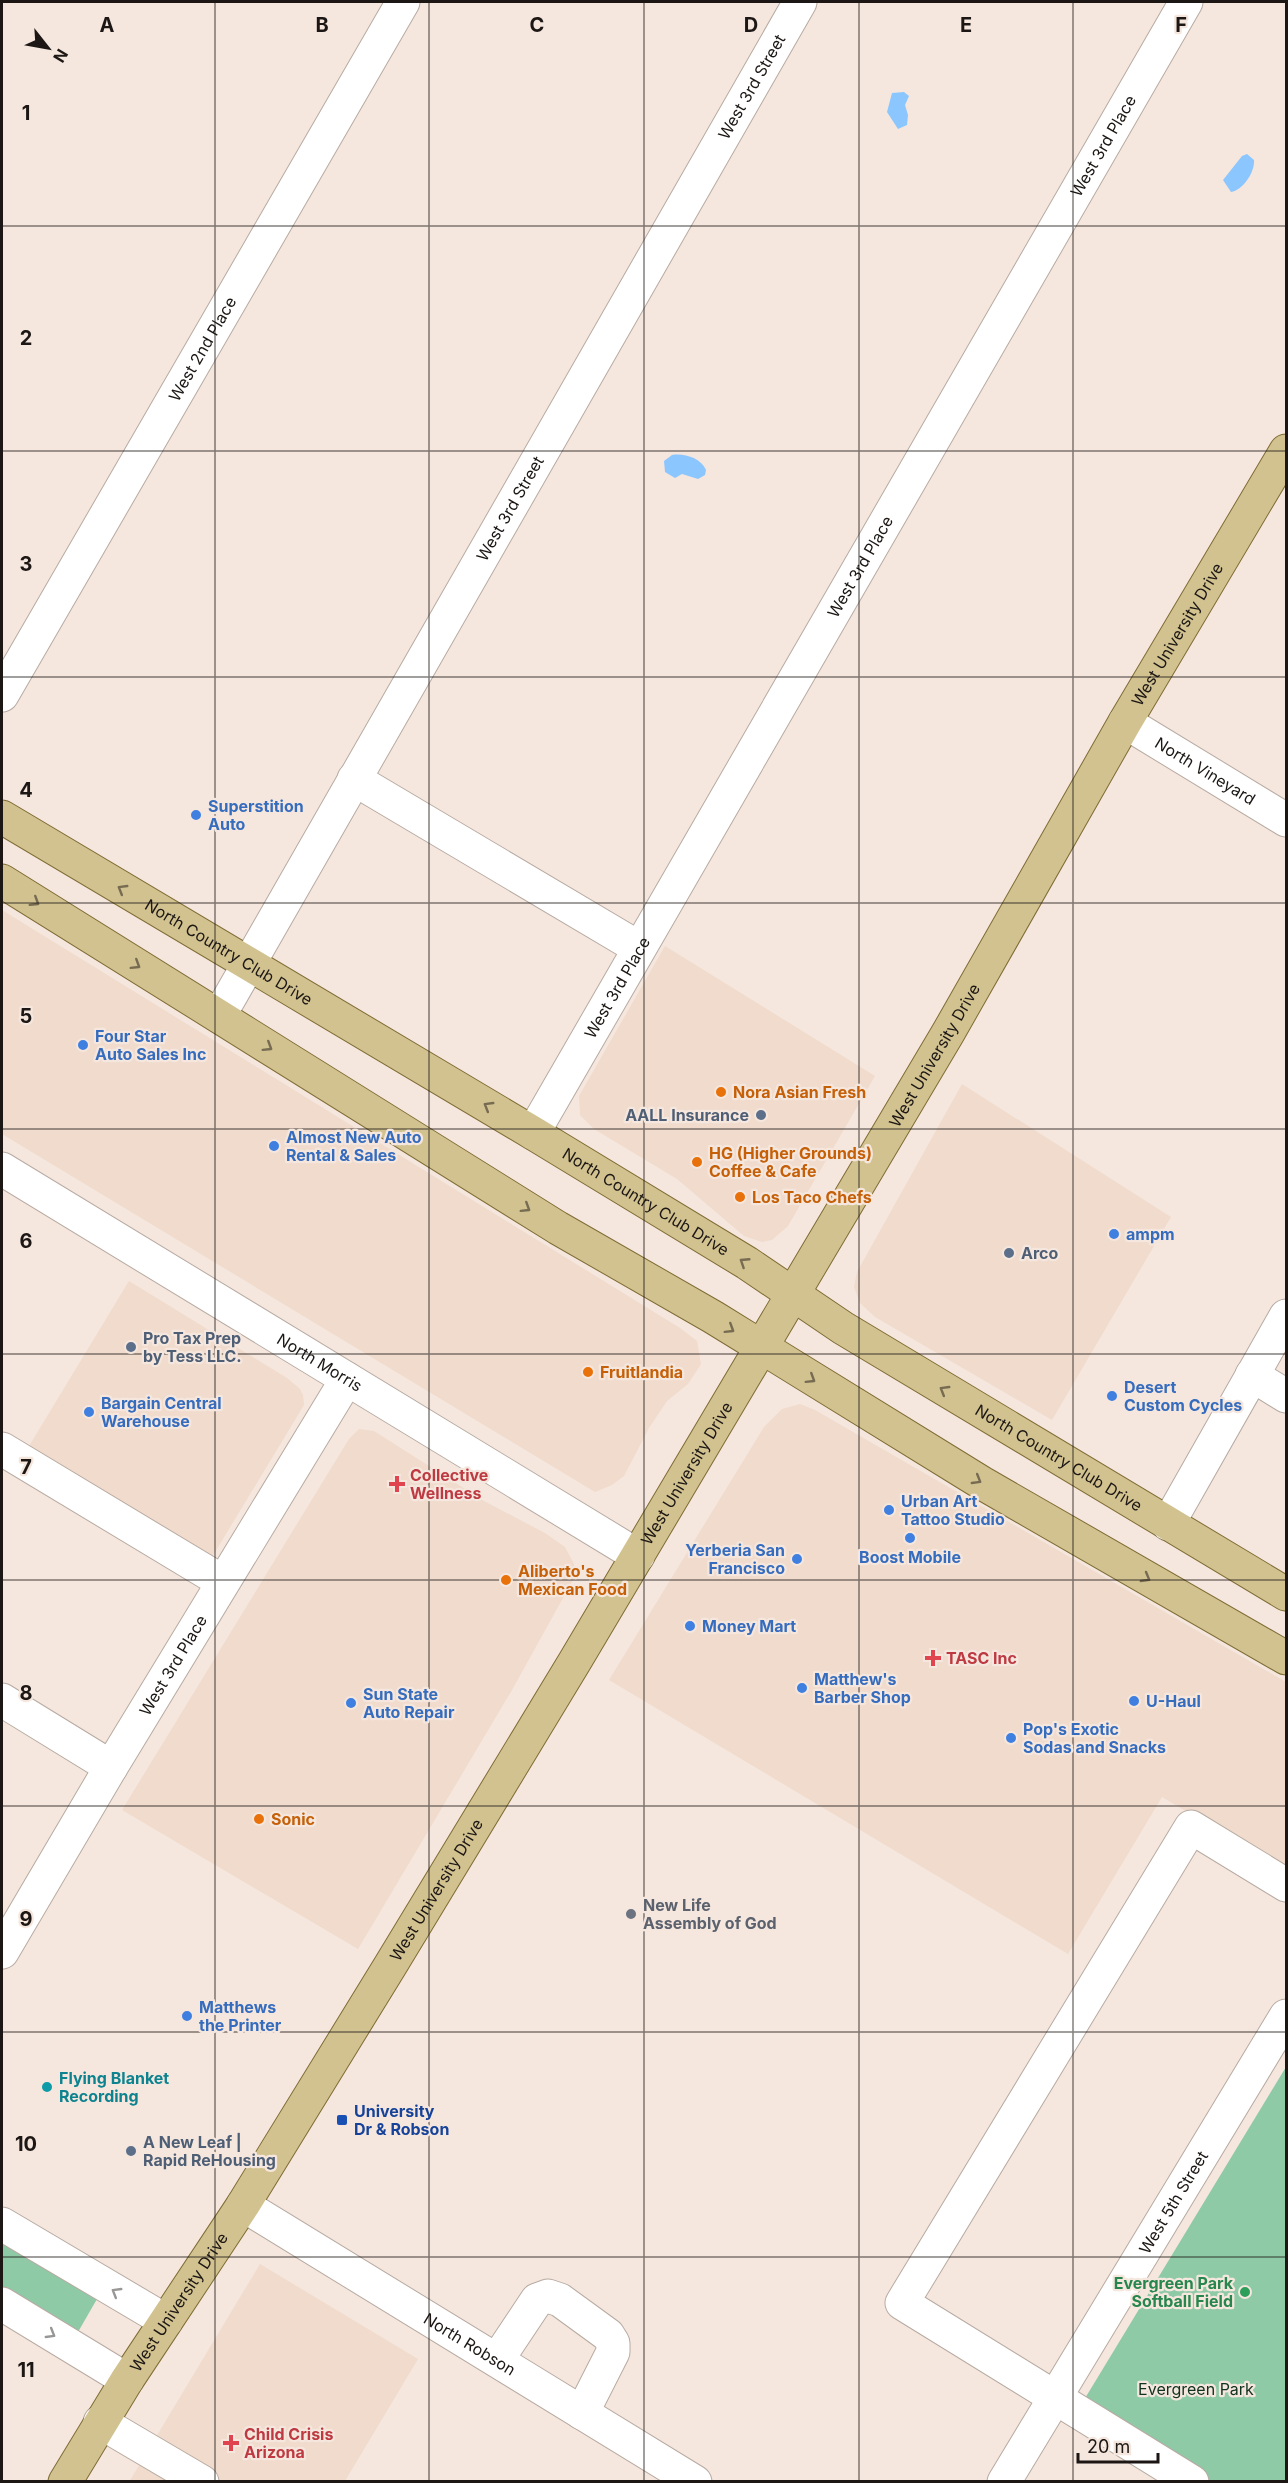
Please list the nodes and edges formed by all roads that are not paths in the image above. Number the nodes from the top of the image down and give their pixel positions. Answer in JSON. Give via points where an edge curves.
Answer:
{"nodes":[{"id":1,"x":404,"y":2,"type":"edge"},
{"id":2,"x":800,"y":2,"type":"edge"},
{"id":3,"x":1186,"y":2,"type":"edge"},
{"id":4,"x":1287,"y":451,"type":"edge"},
{"id":5,"x":2,"y":695,"type":"edge"},
{"id":6,"x":1125,"y":722,"type":"junction"},
{"id":7,"x":354,"y":779,"type":"junction"},
{"id":8,"x":2,"y":817,"type":"edge"},
{"id":9,"x":1287,"y":820,"type":"edge"},
{"id":10,"x":2,"y":882,"type":"edge"},
{"id":11,"x":639,"y":948,"type":"junction"},
{"id":12,"x":249,"y":964,"type":"junction"},
{"id":13,"x":219,"y":1016,"type":"junction"},
{"id":14,"x":533,"y":1133,"type":"junction"},
{"id":15,"x":2,"y":1169,"type":"edge"},
{"id":16,"x":792,"y":1296,"type":"junction"},
{"id":17,"x":1287,"y":1316,"type":"edge"},
{"id":18,"x":761,"y":1348,"type":"junction"},
{"id":19,"x":1252,"y":1375,"type":"junction"},
{"id":20,"x":347,"y":1379,"type":"junction"},
{"id":21,"x":1287,"y":1396,"type":"edge"},
{"id":22,"x":2,"y":1449,"type":"edge"},
{"id":23,"x":1168,"y":1524,"type":"junction"},
{"id":24,"x":638,"y":1556,"type":"junction"},
{"id":25,"x":223,"y":1582,"type":"junction"},
{"id":26,"x":1287,"y":1594,"type":"edge"},
{"id":27,"x":1287,"y":1658,"type":"edge"},
{"id":28,"x":2,"y":1700,"type":"edge"},
{"id":29,"x":111,"y":1767,"type":"junction"},
{"id":30,"x":1287,"y":1885,"type":"edge"},
{"id":31,"x":2,"y":1952,"type":"edge"},
{"id":32,"x":1287,"y":2016,"type":"edge"},
{"id":33,"x":243,"y":2205,"type":"junction"},
{"id":34,"x":2,"y":2224,"type":"edge"},
{"id":35,"x":2,"y":2304,"type":"edge"},
{"id":36,"x":166,"y":2321,"type":"junction"},
{"id":37,"x":497,"y":2360,"type":"junction"},
{"id":38,"x":127,"y":2380,"type":"junction"},
{"id":39,"x":1055,"y":2398,"type":"junction"},
{"id":40,"x":582,"y":2412,"type":"junction"},
{"id":41,"x":100,"y":2422,"type":"junction"},
{"id":42,"x":64,"y":2481,"type":"edge"},
{"id":43,"x":202,"y":2481,"type":"edge"},
{"id":44,"x":695,"y":2481,"type":"edge"},
{"id":45,"x":1005,"y":2481,"type":"edge"},
{"id":46,"x":1192,"y":2481,"type":"edge"}],
"edges":[{"from":1,"to":5,"type":"street","name":"West 2nd Place"},
{"from":2,"to":7,"type":"street","name":"West 3rd Street"},
{"from":3,"to":11,"type":"street","name":"West 3rd Place"},
{"from":4,"to":6,"type":"main road","name":"West University Drive"},
{"from":6,"to":9,"type":"street","name":"North Vineyard"},
{"from":6,"to":16,"type":"main road","name":"West University Drive"},
{"from":7,"to":11,"type":"street"},
{"from":7,"to":12,"type":"street","name":"West 3rd Street"},
{"from":12,"to":8,"type":"main road","name":"North Country Club Drive","one_way":true},
{"from":10,"to":13,"type":"main road","one_way":true},
{"from":11,"to":14,"type":"street","name":"West 3rd Place"},
{"from":12,"to":13,"type":"street","name":"West 3rd Street"},
{"from":14,"to":12,"type":"main road","name":"North Country Club Drive","one_way":true},
{"from":13,"to":18,"type":"main road","one_way":true,"via":[[549,1222]]},
{"from":16,"to":14,"type":"main road","name":"North Country Club Drive","one_way":true,"via":[[747,1263]]},
{"from":15,"to":20,"type":"street","name":"North Morris"},
{"from":16,"to":18,"type":"main road","name":"West University Drive"},
{"from":23,"to":16,"type":"main road","name":"North Country Club Drive","one_way":true},
{"from":17,"to":19,"type":"street"},
{"from":18,"to":24,"type":"main road","name":"West University Drive"},
{"from":18,"to":27,"type":"main road","one_way":true,"via":[[982,1484]]},
{"from":19,"to":21,"type":"street"},
{"from":19,"to":23,"type":"street"},
{"from":20,"to":24,"type":"street","name":"North Morris"},
{"from":20,"to":25,"type":"street","name":"West 3rd Place"},
{"from":22,"to":25,"type":"street"},
{"from":23,"to":26,"type":"main road","name":"North Country Club Drive"},
{"from":24,"to":33,"type":"main road","name":"West University Drive"},
{"from":25,"to":29,"type":"street","name":"West 3rd Place"},
{"from":28,"to":29,"type":"street"},
{"from":29,"to":31,"type":"street","name":"West 3rd Place"},
{"from":30,"to":39,"type":"street","via":[[1191,1827],[902,2303]]},
{"from":32,"to":39,"type":"street","name":"West 5th Street"},
{"from":33,"to":36,"type":"main road","name":"West University Drive"},
{"from":33,"to":37,"type":"street","name":"North Robson"},
{"from":36,"to":34,"type":"street","one_way":true},
{"from":35,"to":38,"type":"street","one_way":true},
{"from":36,"to":38,"type":"main road","name":"West University Drive"},
{"from":37,"to":40,"type":"street","name":"North Robson"},
{"from":37,"to":40,"type":"street","via":[[537,2300],[548,2296],[560,2300],[608,2335],[613,2343],[613,2352]]},
{"from":38,"to":41,"type":"main road","name":"West University Drive"},
{"from":39,"to":45,"type":"street","name":"West 5th Street"},
{"from":39,"to":46,"type":"street"},
{"from":40,"to":44,"type":"street","name":"North Robson"},
{"from":41,"to":42,"type":"main road","name":"West University Drive"},
{"from":41,"to":43,"type":"street"}]}
